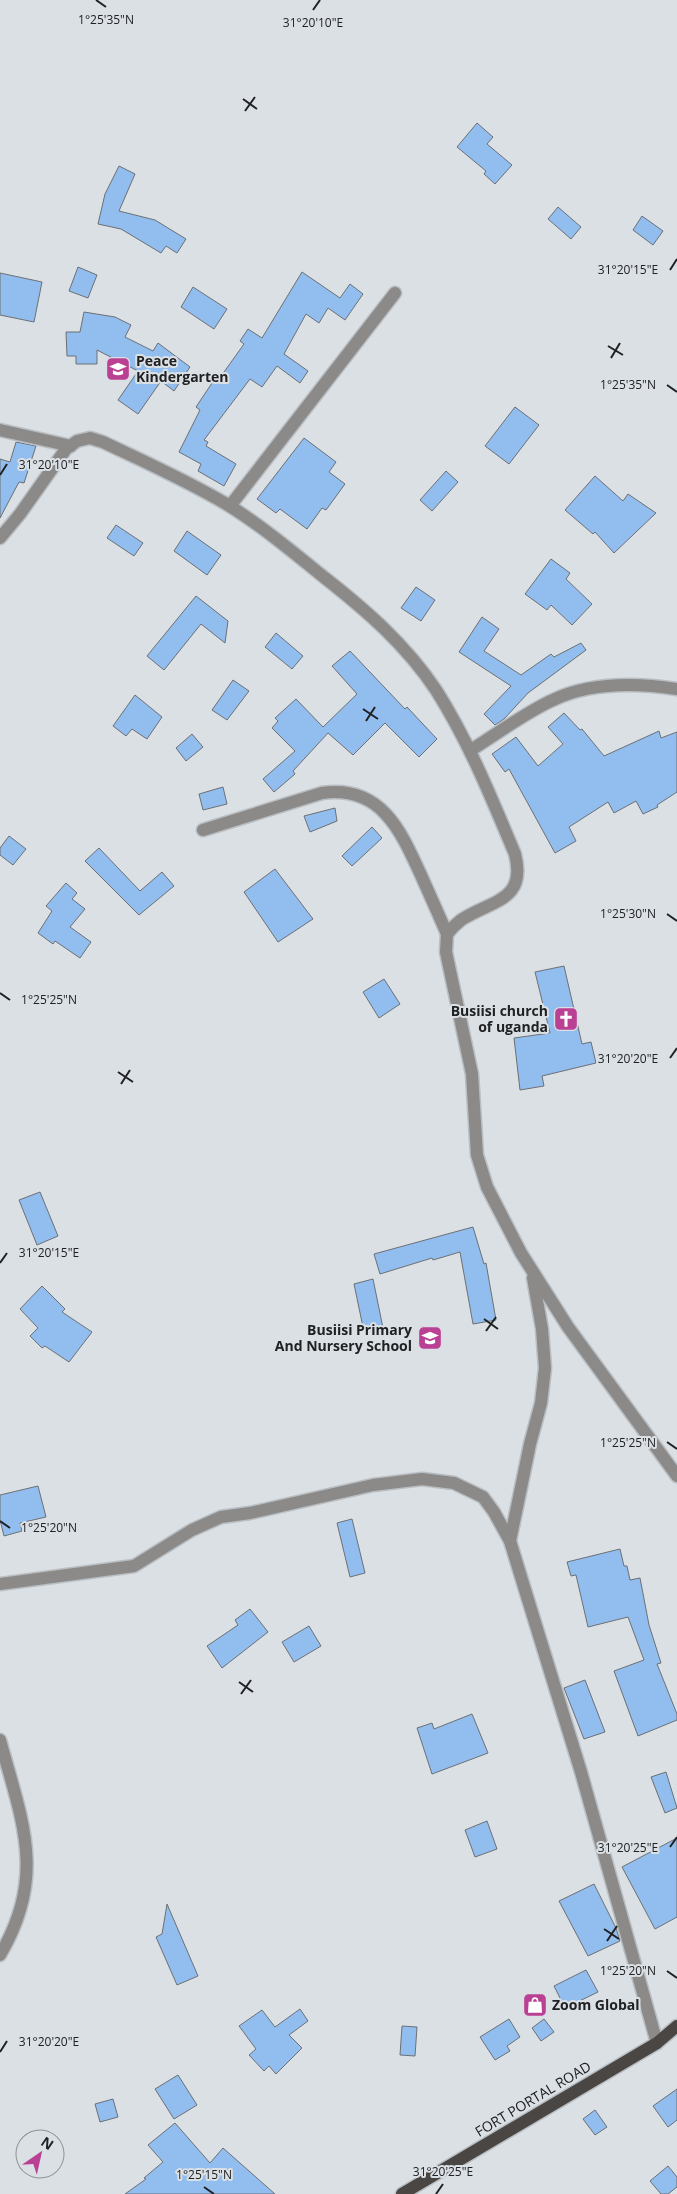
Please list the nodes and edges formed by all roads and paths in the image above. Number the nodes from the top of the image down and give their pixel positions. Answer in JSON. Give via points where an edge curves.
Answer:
{"nodes":[{"id":1,"x":395,"y":292,"type":"dead end"},
{"id":2,"x":0,"y":430,"type":"edge"},
{"id":3,"x":71,"y":446,"type":"junction"},
{"id":4,"x":230,"y":506,"type":"junction"},
{"id":5,"x":0,"y":538,"type":"edge"},
{"id":6,"x":677,"y":689,"type":"edge"},
{"id":7,"x":472,"y":750,"type":"junction"},
{"id":8,"x":203,"y":830,"type":"dead end"},
{"id":9,"x":447,"y":934,"type":"junction"},
{"id":10,"x":532,"y":1271,"type":"junction"},
{"id":11,"x":677,"y":1476,"type":"edge"},
{"id":12,"x":510,"y":1541,"type":"junction"},
{"id":13,"x":0,"y":1584,"type":"edge"},
{"id":14,"x":0,"y":1740,"type":"edge"},
{"id":15,"x":0,"y":1955,"type":"edge"},
{"id":16,"x":677,"y":2026,"type":"edge"},
{"id":17,"x":658,"y":2043,"type":"junction"},
{"id":18,"x":402,"y":2194,"type":"edge"}],
"edges":[{"from":1,"to":4,"type":"street"},
{"from":2,"to":3,"type":"street"},
{"from":3,"to":4,"type":"street","via":[[90,438],[103,442]]},
{"from":3,"to":5,"type":"street"},
{"from":4,"to":7,"type":"street","via":[[389,632],[435,690]]},
{"from":6,"to":7,"type":"street","via":[[643,684],[618,685],[553,700]]},
{"from":7,"to":9,"type":"street","via":[[515,854],[518,878],[515,888],[507,896],[460,921]]},
{"from":8,"to":9,"type":"street","via":[[322,793],[339,791],[357,796],[374,804],[402,832]]},
{"from":9,"to":10,"type":"street","via":[[446,952],[472,1074],[476,1154],[498,1210]]},
{"from":10,"to":11,"type":"street","via":[[568,1327]]},
{"from":10,"to":12,"type":"street","via":[[545,1368],[541,1403]]},
{"from":12,"to":13,"type":"street","via":[[483,1497],[454,1483],[422,1480],[373,1485],[250,1513],[220,1516],[134,1566]]},
{"from":12,"to":17,"type":"street","via":[[581,1772]]},
{"from":14,"to":15,"type":"street","via":[[26,1836],[28,1862],[24,1899]]},
{"from":16,"to":17,"type":"main road","name":"FORT PORTAL ROAD"},
{"from":17,"to":18,"type":"main road","name":"FORT PORTAL ROAD"}]}
